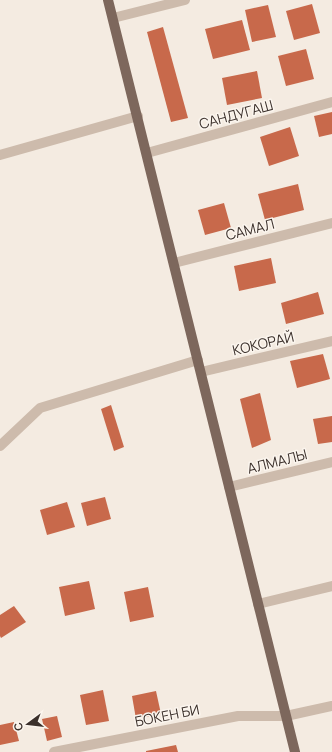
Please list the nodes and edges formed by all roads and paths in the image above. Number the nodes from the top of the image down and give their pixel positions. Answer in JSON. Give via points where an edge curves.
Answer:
{"nodes":[{"id":1,"x":108,"y":0,"type":"edge"},
{"id":2,"x":185,"y":0,"type":"edge"},
{"id":3,"x":113,"y":18,"type":"junction"},
{"id":4,"x":332,"y":102,"type":"edge"},
{"id":5,"x":138,"y":116,"type":"junction"},
{"id":6,"x":147,"y":152,"type":"junction"},
{"id":7,"x":0,"y":155,"type":"edge"},
{"id":8,"x":332,"y":223,"type":"edge"},
{"id":9,"x":174,"y":263,"type":"junction"},
{"id":10,"x":332,"y":341,"type":"edge"},
{"id":11,"x":198,"y":360,"type":"junction"},
{"id":12,"x":201,"y":372,"type":"junction"},
{"id":13,"x":4,"y":438,"type":"edge"},
{"id":14,"x":0,"y":446,"type":"edge"},
{"id":15,"x":332,"y":462,"type":"edge"},
{"id":16,"x":230,"y":487,"type":"junction"},
{"id":17,"x":332,"y":586,"type":"edge"},
{"id":18,"x":258,"y":604,"type":"junction"},
{"id":19,"x":332,"y":706,"type":"edge"},
{"id":20,"x":286,"y":716,"type":"junction"},
{"id":21,"x":54,"y":752,"type":"edge"},
{"id":22,"x":295,"y":752,"type":"edge"}],
"edges":[{"from":1,"to":3,"type":"main road"},
{"from":2,"to":3,"type":"street"},
{"from":3,"to":5,"type":"main road"},
{"from":4,"to":6,"type":"street","name":"САНДУГАШ"},
{"from":5,"to":6,"type":"main road"},
{"from":5,"to":7,"type":"street"},
{"from":6,"to":9,"type":"main road"},
{"from":8,"to":9,"type":"street","name":"САМАЛ"},
{"from":9,"to":11,"type":"main road"},
{"from":10,"to":12,"type":"street","name":"КОКОРАЙ"},
{"from":11,"to":12,"type":"main road"},
{"from":11,"to":13,"type":"street","via":[[40,408]]},
{"from":12,"to":16,"type":"main road"},
{"from":13,"to":14,"type":"street"},
{"from":15,"to":16,"type":"street","name":"АЛМАЛЫ"},
{"from":16,"to":18,"type":"main road"},
{"from":17,"to":18,"type":"street"},
{"from":18,"to":20,"type":"main road"},
{"from":19,"to":20,"type":"street","name":"БОКЕН БИ"},
{"from":20,"to":21,"type":"street","name":"БОКЕН БИ","via":[[238,716]]},
{"from":20,"to":22,"type":"main road"}]}
